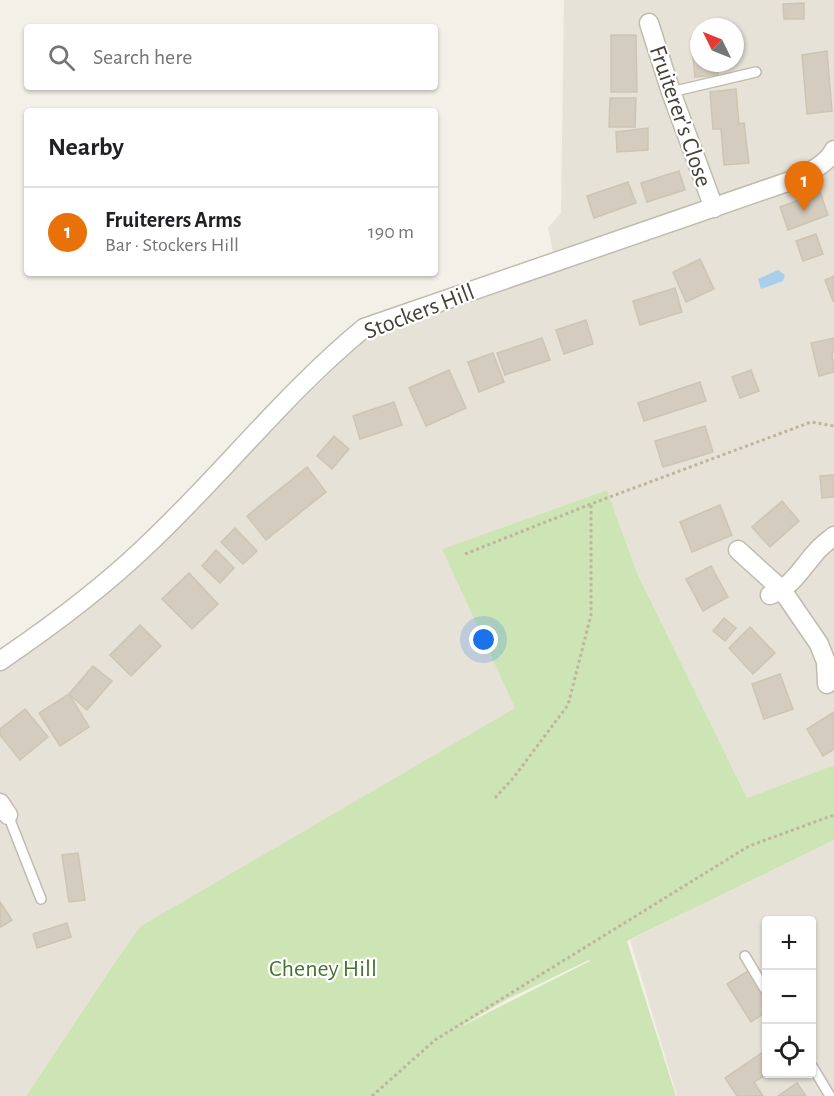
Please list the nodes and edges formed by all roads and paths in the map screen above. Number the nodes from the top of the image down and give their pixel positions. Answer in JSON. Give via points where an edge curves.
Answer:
{"nodes":[{"id":1,"x":649,"y":23,"type":"dead end"},
{"id":2,"x":756,"y":72,"type":"dead end"},
{"id":3,"x":671,"y":92,"type":"junction"},
{"id":4,"x":833,"y":154,"type":"edge"},
{"id":5,"x":714,"y":208,"type":"junction"},
{"id":6,"x":834,"y":426,"type":"edge"},
{"id":7,"x":591,"y":504,"type":"junction"},
{"id":8,"x":834,"y":536,"type":"edge"},
{"id":9,"x":738,"y":550,"type":"dead end"},
{"id":10,"x":465,"y":554,"type":"dead end"},
{"id":11,"x":775,"y":593,"type":"junction"},
{"id":12,"x":0,"y":661,"type":"edge"},
{"id":13,"x":826,"y":684,"type":"dead end"},
{"id":14,"x":495,"y":798,"type":"dead end"},
{"id":15,"x":4,"y":809,"type":"edge"},
{"id":16,"x":834,"y":815,"type":"edge"},
{"id":17,"x":41,"y":899,"type":"dead end"},
{"id":18,"x":745,"y":956,"type":"dead end"},
{"id":19,"x":762,"y":984,"type":"edge"},
{"id":20,"x":816,"y":1073,"type":"edge"},
{"id":21,"x":372,"y":1096,"type":"edge"},
{"id":22,"x":830,"y":1096,"type":"edge"}],
"edges":[{"from":1,"to":3,"type":"street","name":"Fruiterer's Close"},
{"from":2,"to":3,"type":"lane"},
{"from":3,"to":5,"type":"street","name":"Fruiterer's Close"},
{"from":4,"to":5,"type":"street","name":"Stockers Hill","via":[[790,181]]},
{"from":5,"to":12,"type":"street","name":"Stockers Hill","via":[[364,328],[330,357],[145,547],[97,589]]},
{"from":6,"to":7,"type":"path","via":[[811,422]]},
{"from":7,"to":10,"type":"path"},
{"from":7,"to":14,"type":"path","via":[[591,615],[568,705]]},
{"from":8,"to":11,"type":"street","via":[[817,550],[791,583]]},
{"from":9,"to":11,"type":"street"},
{"from":11,"to":13,"type":"street","via":[[819,644],[826,662]]},
{"from":15,"to":17,"type":"lane"},
{"from":16,"to":21,"type":"path","via":[[749,846],[435,1040]]},
{"from":18,"to":19,"type":"lane"},
{"from":20,"to":22,"type":"lane"}]}
